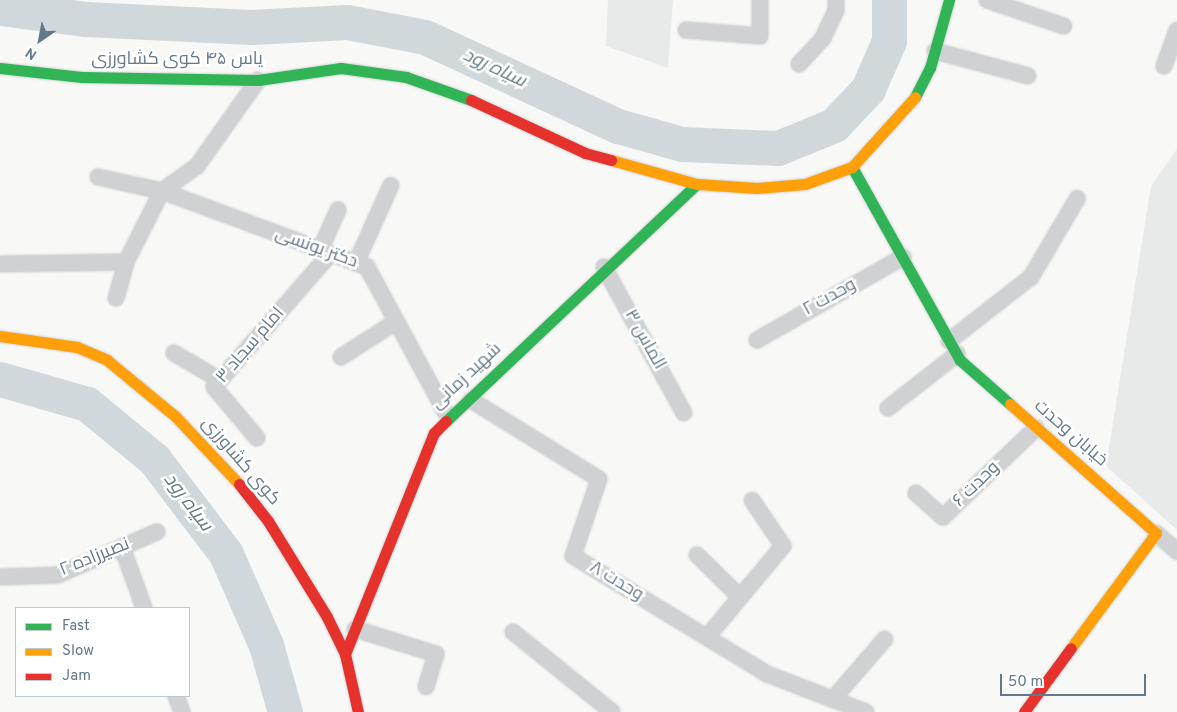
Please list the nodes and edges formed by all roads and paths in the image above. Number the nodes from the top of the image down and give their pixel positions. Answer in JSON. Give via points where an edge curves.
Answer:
{"nodes":[{"id":1,"x":760,"y":0,"type":"edge"},
{"id":2,"x":836,"y":0,"type":"edge"},
{"id":3,"x":949,"y":0,"type":"edge"},
{"id":4,"x":987,"y":0,"type":"edge"},
{"id":5,"x":1064,"y":26,"type":"dead end"},
{"id":6,"x":686,"y":30,"type":"dead end"},
{"id":7,"x":1177,"y":30,"type":"edge"},
{"id":8,"x":935,"y":51,"type":"junction"},
{"id":9,"x":799,"y":64,"type":"dead end"},
{"id":10,"x":1164,"y":66,"type":"dead end"},
{"id":11,"x":0,"y":68,"type":"edge"},
{"id":12,"x":1028,"y":76,"type":"dead end"},
{"id":13,"x":258,"y":80,"type":"junction"},
{"id":14,"x":852,"y":168,"type":"junction"},
{"id":15,"x":98,"y":177,"type":"dead end"},
{"id":16,"x":696,"y":184,"type":"junction"},
{"id":17,"x":391,"y":185,"type":"dead end"},
{"id":18,"x":162,"y":191,"type":"junction"},
{"id":19,"x":1077,"y":199,"type":"dead end"},
{"id":20,"x":338,"y":210,"type":"dead end"},
{"id":21,"x":325,"y":252,"type":"junction"},
{"id":22,"x":902,"y":257,"type":"junction"},
{"id":23,"x":126,"y":262,"type":"junction"},
{"id":24,"x":356,"y":263,"type":"junction"},
{"id":25,"x":0,"y":264,"type":"edge"},
{"id":26,"x":604,"y":267,"type":"junction"},
{"id":27,"x":116,"y":298,"type":"dead end"},
{"id":28,"x":394,"y":323,"type":"junction"},
{"id":29,"x":0,"y":336,"type":"edge"},
{"id":30,"x":757,"y":340,"type":"dead end"},
{"id":31,"x":953,"y":348,"type":"junction"},
{"id":32,"x":174,"y":353,"type":"dead end"},
{"id":33,"x":341,"y":357,"type":"dead end"},
{"id":34,"x":220,"y":380,"type":"junction"},
{"id":35,"x":471,"y":400,"type":"junction"},
{"id":36,"x":888,"y":408,"type":"dead end"},
{"id":37,"x":684,"y":413,"type":"dead end"},
{"id":38,"x":448,"y":417,"type":"junction"},
{"id":39,"x":1036,"y":428,"type":"junction"},
{"id":40,"x":257,"y":438,"type":"dead end"},
{"id":41,"x":916,"y":493,"type":"dead end"},
{"id":42,"x":752,"y":500,"type":"dead end"},
{"id":43,"x":158,"y":532,"type":"dead end"},
{"id":44,"x":1156,"y":533,"type":"junction"},
{"id":45,"x":122,"y":547,"type":"junction"},
{"id":46,"x":1177,"y":551,"type":"edge"},
{"id":47,"x":697,"y":555,"type":"dead end"},
{"id":48,"x":0,"y":577,"type":"edge"},
{"id":49,"x":740,"y":597,"type":"junction"},
{"id":50,"x":144,"y":607,"type":"edge"},
{"id":51,"x":355,"y":629,"type":"junction"},
{"id":52,"x":514,"y":632,"type":"dead end"},
{"id":53,"x":707,"y":637,"type":"junction"},
{"id":54,"x":885,"y":639,"type":"dead end"},
{"id":55,"x":345,"y":654,"type":"junction"},
{"id":56,"x":426,"y":687,"type":"dead end"},
{"id":57,"x":176,"y":697,"type":"edge"},
{"id":58,"x":833,"y":699,"type":"junction"},
{"id":59,"x":182,"y":712,"type":"edge"},
{"id":60,"x":358,"y":712,"type":"edge"},
{"id":61,"x":612,"y":712,"type":"edge"},
{"id":62,"x":866,"y":712,"type":"edge"},
{"id":63,"x":1024,"y":712,"type":"edge"}],
"edges":[{"from":1,"to":6,"type":"street","via":[[760,36]]},
{"from":2,"to":9,"type":"street","via":[[836,10],[823,38]]},
{"from":3,"to":8,"type":"street","name":"یاس ۴۵ کوی کشاورزی"},
{"from":4,"to":5,"type":"street"},
{"from":7,"to":10,"type":"street"},
{"from":8,"to":12,"type":"street"},
{"from":8,"to":14,"type":"street","name":"یاس ۴۵ کوی کشاورزی","via":[[912,103]]},
{"from":11,"to":13,"type":"street","name":"یاس ۴۵ کوی کشاورزی","via":[[82,77]]},
{"from":13,"to":16,"type":"street","name":"یاس ۴۵ کوی کشاورزی","via":[[341,68],[406,77],[468,99],[585,153]]},
{"from":13,"to":18,"type":"street","via":[[197,166]]},
{"from":14,"to":16,"type":"street","name":"یاس ۴۵ کوی کشاورزی","via":[[805,184],[757,188]]},
{"from":14,"to":22,"type":"street","name":"خیابان وحدت"},
{"from":15,"to":18,"type":"street","name":"دکتر یونسی"},
{"from":16,"to":26,"type":"street","name":"شهید زمانی"},
{"from":17,"to":24,"type":"street"},
{"from":18,"to":21,"type":"street","name":"دکتر یونسی"},
{"from":18,"to":23,"type":"street"},
{"from":19,"to":31,"type":"street","via":[[1031,277]]},
{"from":20,"to":21,"type":"street","name":"امام سجاد ۳"},
{"from":21,"to":24,"type":"street","name":"دکتر یونسی"},
{"from":21,"to":34,"type":"street","name":"امام سجاد ۳"},
{"from":22,"to":30,"type":"street","name":"وحدت ۲"},
{"from":22,"to":31,"type":"street","name":"خیابان وحدت"},
{"from":23,"to":25,"type":"street"},
{"from":23,"to":27,"type":"street"},
{"from":24,"to":28,"type":"street","name":"دکتر یونسی","via":[[367,267]]},
{"from":26,"to":35,"type":"street","name":"شهید زمانی"},
{"from":26,"to":37,"type":"street","name":"الماس ۳"},
{"from":28,"to":33,"type":"street"},
{"from":28,"to":38,"type":"street","name":"دکتر یونسی"},
{"from":29,"to":55,"type":"street","name":"کوی کشاورزی","via":[[77,347],[107,360],[175,416],[268,521]]},
{"from":31,"to":36,"type":"street"},
{"from":31,"to":39,"type":"street","name":"خیابان وحدت"},
{"from":32,"to":34,"type":"street"},
{"from":34,"to":40,"type":"street","name":"امام سجاد ۳","via":[[214,387]]},
{"from":35,"to":38,"type":"street","name":"شهید زمانی"},
{"from":35,"to":53,"type":"street","name":"وحدت ۸","via":[[599,479],[573,556]]},
{"from":38,"to":51,"type":"street","name":"شهید زمانی","via":[[425,453]]},
{"from":39,"to":41,"type":"street","name":"وحدت ۶","via":[[943,517]]},
{"from":39,"to":44,"type":"street","name":"خیابان وحدت"},
{"from":42,"to":49,"type":"street","via":[[783,546]]},
{"from":43,"to":45,"type":"street","name":"نصیرزاده ۲"},
{"from":44,"to":46,"type":"street"},
{"from":44,"to":63,"type":"street"},
{"from":45,"to":48,"type":"street","name":"نصیرزاده ۲","via":[[58,575]]},
{"from":45,"to":50,"type":"street"},
{"from":47,"to":49,"type":"street"},
{"from":49,"to":53,"type":"street"},
{"from":51,"to":55,"type":"street","name":"شهید زمانی"},
{"from":51,"to":56,"type":"street","via":[[436,654]]},
{"from":52,"to":61,"type":"street"},
{"from":53,"to":58,"type":"street","name":"وحدت ۸","via":[[767,674]]},
{"from":54,"to":58,"type":"street"},
{"from":55,"to":60,"type":"street","name":"کوی کشاورزی"},
{"from":57,"to":59,"type":"street"},
{"from":58,"to":62,"type":"street","name":"وحدت ۸"}]}
